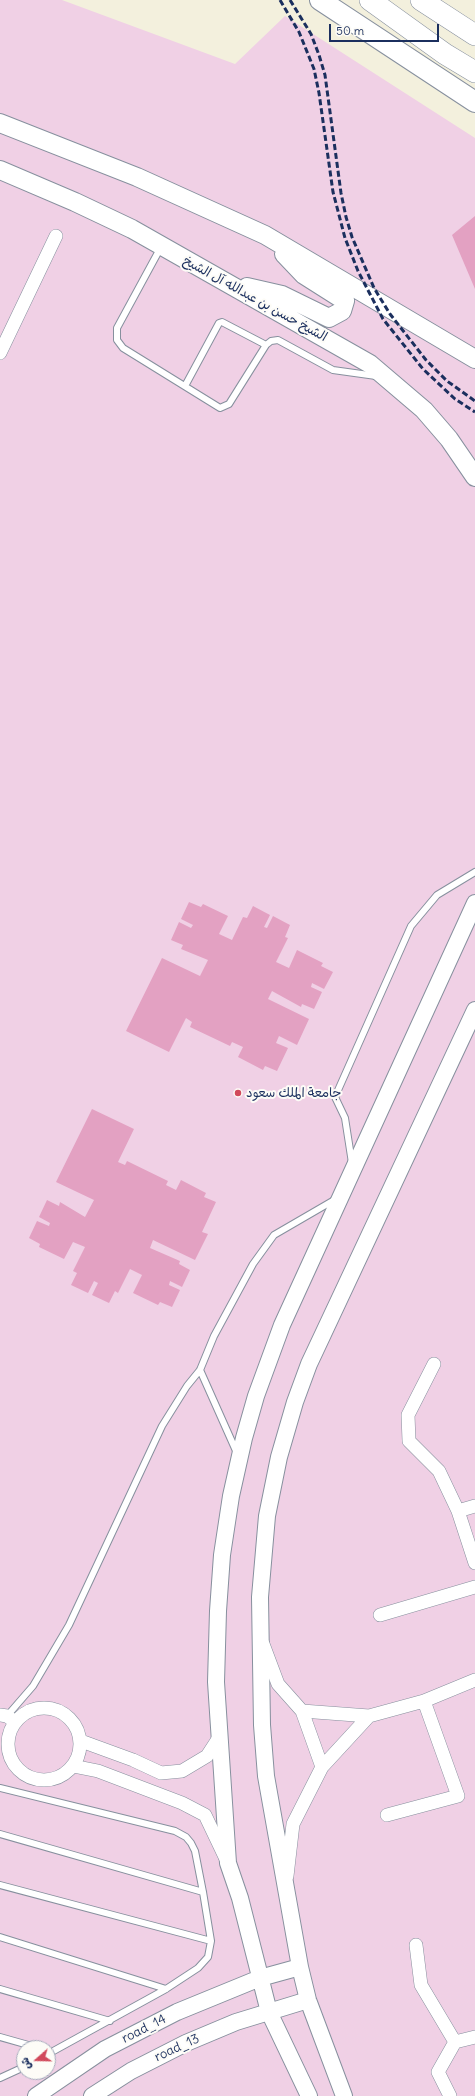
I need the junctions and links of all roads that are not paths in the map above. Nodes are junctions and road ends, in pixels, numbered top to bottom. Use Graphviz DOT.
graph roads {
  1 [pos="320,0"];
  2 [pos="370,0"];
  3 [pos="420,0"];
  4 [pos="475,35"];
  5 [pos="475,72"];
  6 [pos="475,102"];
  7 [pos="0,122"];
  8 [pos="0,170"];
  9 [pos="56,236"];
  10 [pos="265,236"];
  11 [pos="162,246"];
  12 [pos="229,283"];
  13 [pos="266,345"];
  14 [pos="0,353"];
  15 [pos="475,359"];
  16 [pos="386,377"];
  17 [pos="185,386"];
  18 [pos="475,477"];
  19 [pos="475,872"];
  20 [pos="473,909"];
  21 [pos="475,1010"];
  22 [pos="352,1168"];
  23 [pos="339,1197"];
  24 [pos="434,1364"];
  25 [pos="200,1370"];
  26 [pos="239,1459"];
  27 [pos="475,1506"];
  28 [pos="458,1511"];
  29 [pos="475,1563"];
  30 [pos="475,1587"];
  31 [pos="380,1615"];
  32 [pos="260,1636"];
  33 [pos="475,1680"];
  34 [pos="424,1701"];
  35 [pos="302,1711"];
  36 [pos="369,1716"];
  37 [pos="7,1718"];
  38 [pos="220,1736"];
  39 [pos="81,1741"];
  40 [pos="4,1744"];
  41 [pos="73,1766"];
  42 [pos="322,1767"];
  43 [pos="0,1788"];
  44 [pos="387,1815"];
  45 [pos="0,1834"];
  46 [pos="228,1863"];
  47 [pos="0,1885"];
  48 [pos="286,1887"];
  49 [pos="203,1892"];
  50 [pos="0,1937"];
  51 [pos="211,1941"];
  52 [pos="416,1945"];
  53 [pos="300,1967"];
  54 [pos="260,1978"];
  55 [pos="0,1989"];
  56 [pos="166,1989"];
  57 [pos="308,2000"];
  58 [pos="269,2012"];
  59 [pos="110,2021"];
  60 [pos="0,2037"];
  61 [pos="475,2037"];
  62 [pos="16,2042"];
  63 [pos="455,2042"];
  64 [pos="56,2048"];
  65 [pos="16,2071"];
  66 [pos="0,2078"];
  67 [pos="36,2096"];
  68 [pos="92,2096"];
  69 [pos="309,2096"];
  70 [pos="344,2096"];
  71 [pos="450,2096"];
  1 -- 6 [label="main road"];
  2 -- 5 [label="highway"];
  3 -- 4 [label="highway"];
  7 -- 10 [label="main road"];
  8 -- 11 [label="main road, الشيخ حسن بن عبدالله آل الشيخ"];
  9 -- 14 [label="street"];
  10 -- 12 [label="main road"];
  10 -- 15 [label="main road"];
  11 -- 12 [label="main road, الشيخ حسن بن عبدالله آل الشيخ"];
  11 -- 17 [label="lane"];
  12 -- 16 [label="main road, الشيخ حسن بن عبدالله آل الشيخ"];
  13 -- 16 [label="lane"];
  13 -- 17 [label="lane"];
  13 -- 17 [label="lane"];
  16 -- 18 [label="main road, الشيخ حسن بن عبدالله آل الشيخ"];
  19 -- 22 [label="lane"];
  20 -- 22 [label="street"];
  21 -- 32 [label="street"];
  22 -- 23 [label="street"];
  23 -- 25 [label="lane"];
  23 -- 26 [label="street"];
  24 -- 28 [label="street"];
  25 -- 26 [label="lane"];
  25 -- 37 [label="lane"];
  26 -- 38 [label="street"];
  27 -- 28 [label="street"];
  28 -- 29 [label="street"];
  30 -- 31 [label="street"];
  32 -- 35 [label="street"];
  32 -- 48 [label="street"];
  33 -- 34 [label="street"];
  34 -- 36 [label="street"];
  34 -- 44 [label="street"];
  35 -- 36 [label="street"];
  35 -- 42 [label="street"];
  36 -- 42 [label="street"];
  37 -- 39 [label="street"];
  37 -- 40 [label="street"];
  38 -- 39 [label="street"];
  38 -- 46 [label="street"];
  39 -- 41 [label="street"];
  40 -- 41 [label="street"];
  41 -- 46 [label="street"];
  42 -- 48 [label="street"];
  43 -- 49 [label="lane"];
  45 -- 49 [label="lane"];
  46 -- 54 [label="street"];
  47 -- 51 [label="lane"];
  48 -- 53 [label="street"];
  49 -- 51 [label="lane"];
  50 -- 56 [label="lane"];
  51 -- 56 [label="lane"];
  52 -- 63 [label="street"];
  53 -- 54 [label="street, road_14"];
  53 -- 57 [label="street"];
  54 -- 58 [label="street"];
  54 -- 67 [label="street, road_14"];
  55 -- 59 [label="lane"];
  56 -- 59 [label="lane"];
  57 -- 58 [label="street, road_13"];
  57 -- 70 [label="street"];
  58 -- 68 [label="street, road_13"];
  58 -- 69 [label="street"];
  59 -- 64 [label="lane"];
  60 -- 62 [label="lane"];
  61 -- 63 [label="street"];
  63 -- 71 [label="street"];
  65 -- 66 [label="lane"];
}
